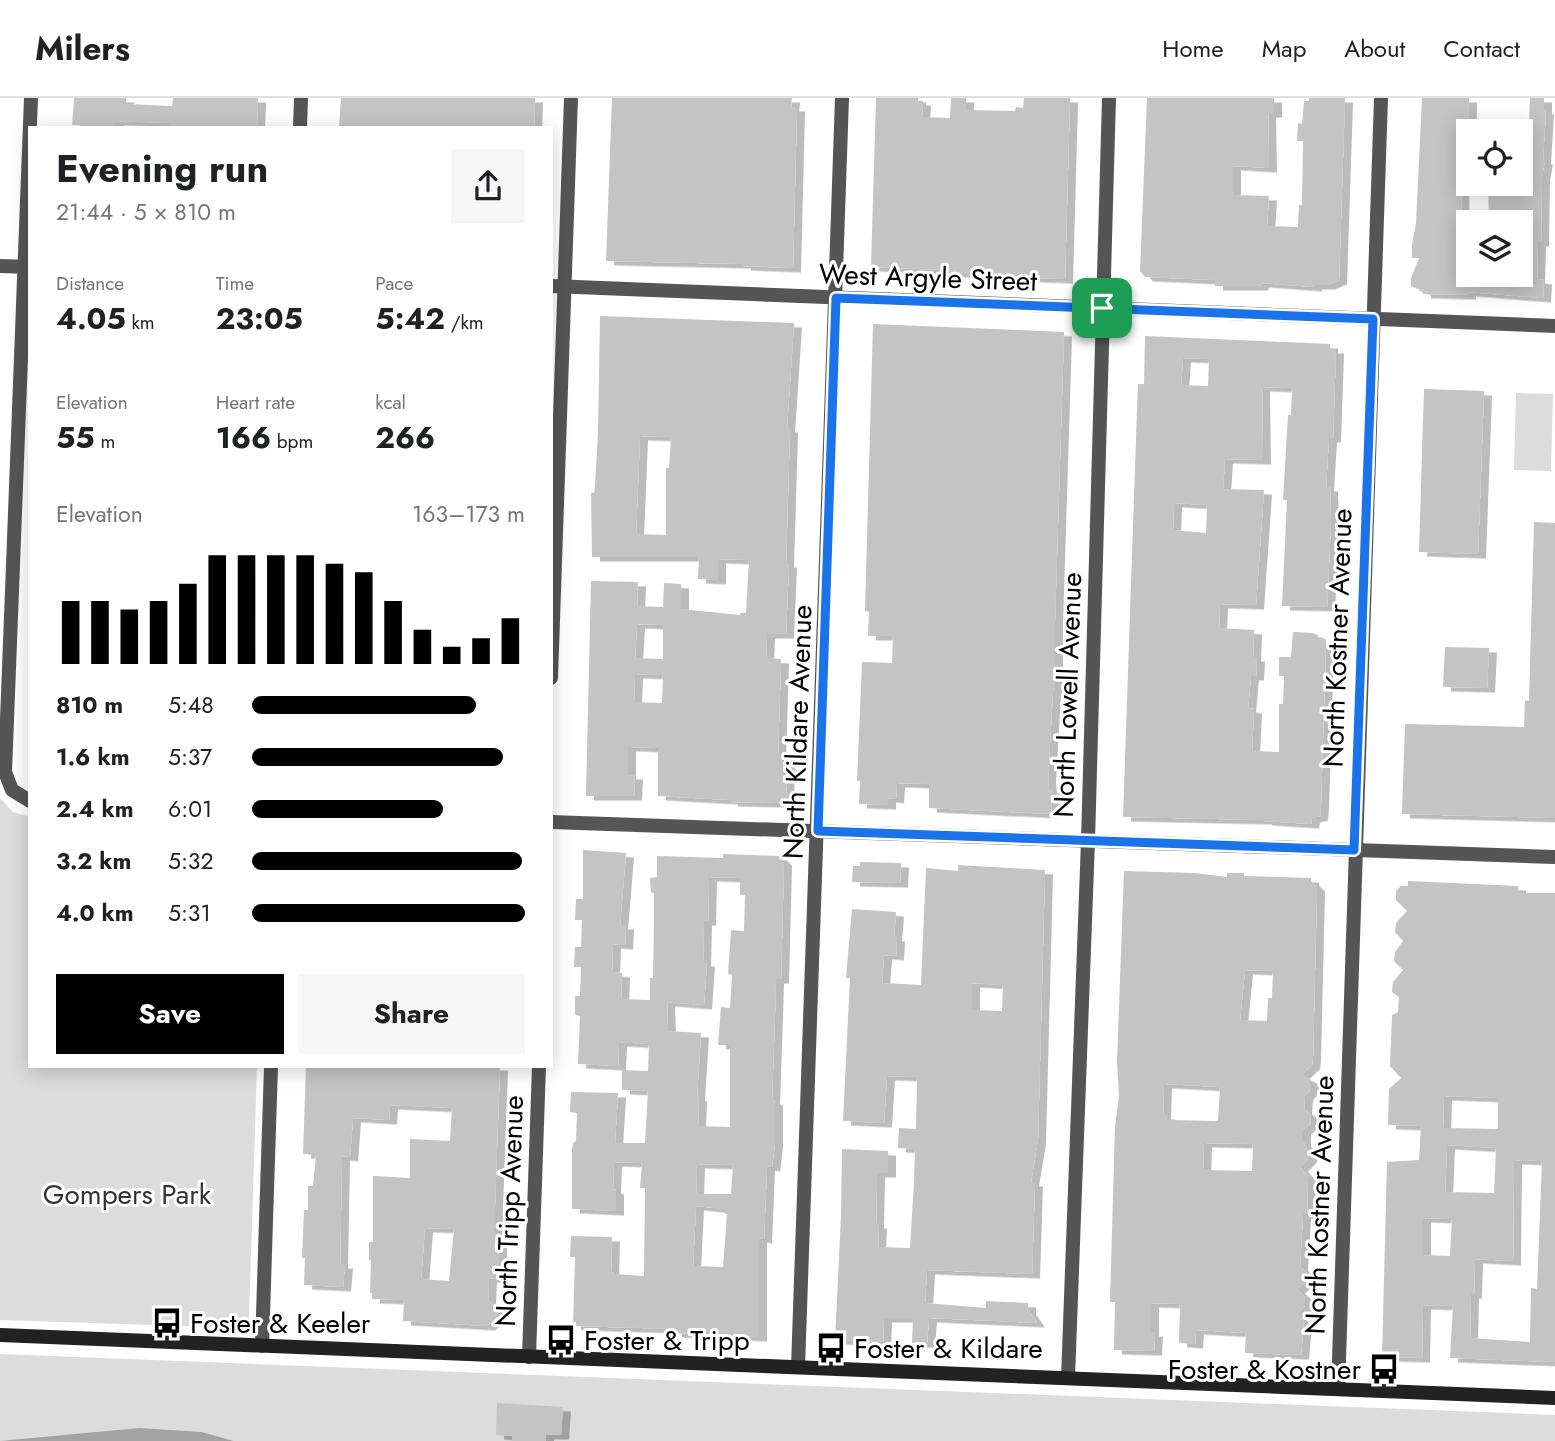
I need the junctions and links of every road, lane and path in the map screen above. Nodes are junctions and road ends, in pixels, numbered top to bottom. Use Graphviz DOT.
graph roads {
  1 [pos="31,98"];
  2 [pos="301,98"];
  3 [pos="571,98"];
  4 [pos="842,98"];
  5 [pos="1109,98"];
  6 [pos="1381,98"];
  7 [pos="30,126"];
  8 [pos="300,126"];
  9 [pos="28,225"];
  10 [pos="0,266"];
  11 [pos="27,267"];
  12 [pos="558,286"];
  13 [pos="836,298"];
  14 [pos="1102,308"];
  15 [pos="1373,319"];
  16 [pos="1555,326"];
  17 [pos="553,566"];
  18 [pos="28,801"];
  19 [pos="553,821"];
  20 [pos="818,831"];
  21 [pos="1088,841"];
  22 [pos="1354,850"];
  23 [pos="1555,857"];
  24 [pos="271,1068"];
  25 [pos="539,1068"];
  26 [pos="0,1335"];
  27 [pos="262,1346"];
  28 [pos="529,1357"];
  29 [pos="798,1367"];
  30 [pos="1068,1378"];
  31 [pos="1338,1389"];
  32 [pos="1555,1398"];
  1 -- 7 [label="street"];
  2 -- 8 [label="street"];
  3 -- 12 [label="street"];
  4 -- 13 [label="street, North Kildare Avenue"];
  5 -- 14 [label="street, North Lowell Avenue"];
  6 -- 15 [label="street, North Kostner Avenue"];
  9 -- 11 [label="street"];
  10 -- 11 [label="street"];
  11 -- 18 [label="street"];
  12 -- 13 [label="street, West Argyle Street"];
  12 -- 17 [label="street"];
  13 -- 14 [label="street, West Argyle Street"];
  13 -- 20 [label="street, North Kildare Avenue"];
  14 -- 15 [label="street, West Argyle Street"];
  14 -- 21 [label="street, North Lowell Avenue"];
  15 -- 16 [label="street, West Argyle Street"];
  15 -- 22 [label="street, North Kostner Avenue"];
  19 -- 20 [label="street"];
  20 -- 21 [label="street"];
  20 -- 29 [label="street, North Kildare Avenue"];
  21 -- 22 [label="street"];
  21 -- 30 [label="street, North Lowell Avenue"];
  22 -- 23 [label="street"];
  22 -- 31 [label="street, North Kostner Avenue"];
  24 -- 27 [label="street"];
  25 -- 28 [label="street, North Tripp Avenue"];
  26 -- 27 [label="main road"];
  27 -- 28 [label="main road"];
  28 -- 29 [label="main road"];
  29 -- 30 [label="main road"];
  30 -- 31 [label="main road"];
  31 -- 32 [label="main road"];
}
